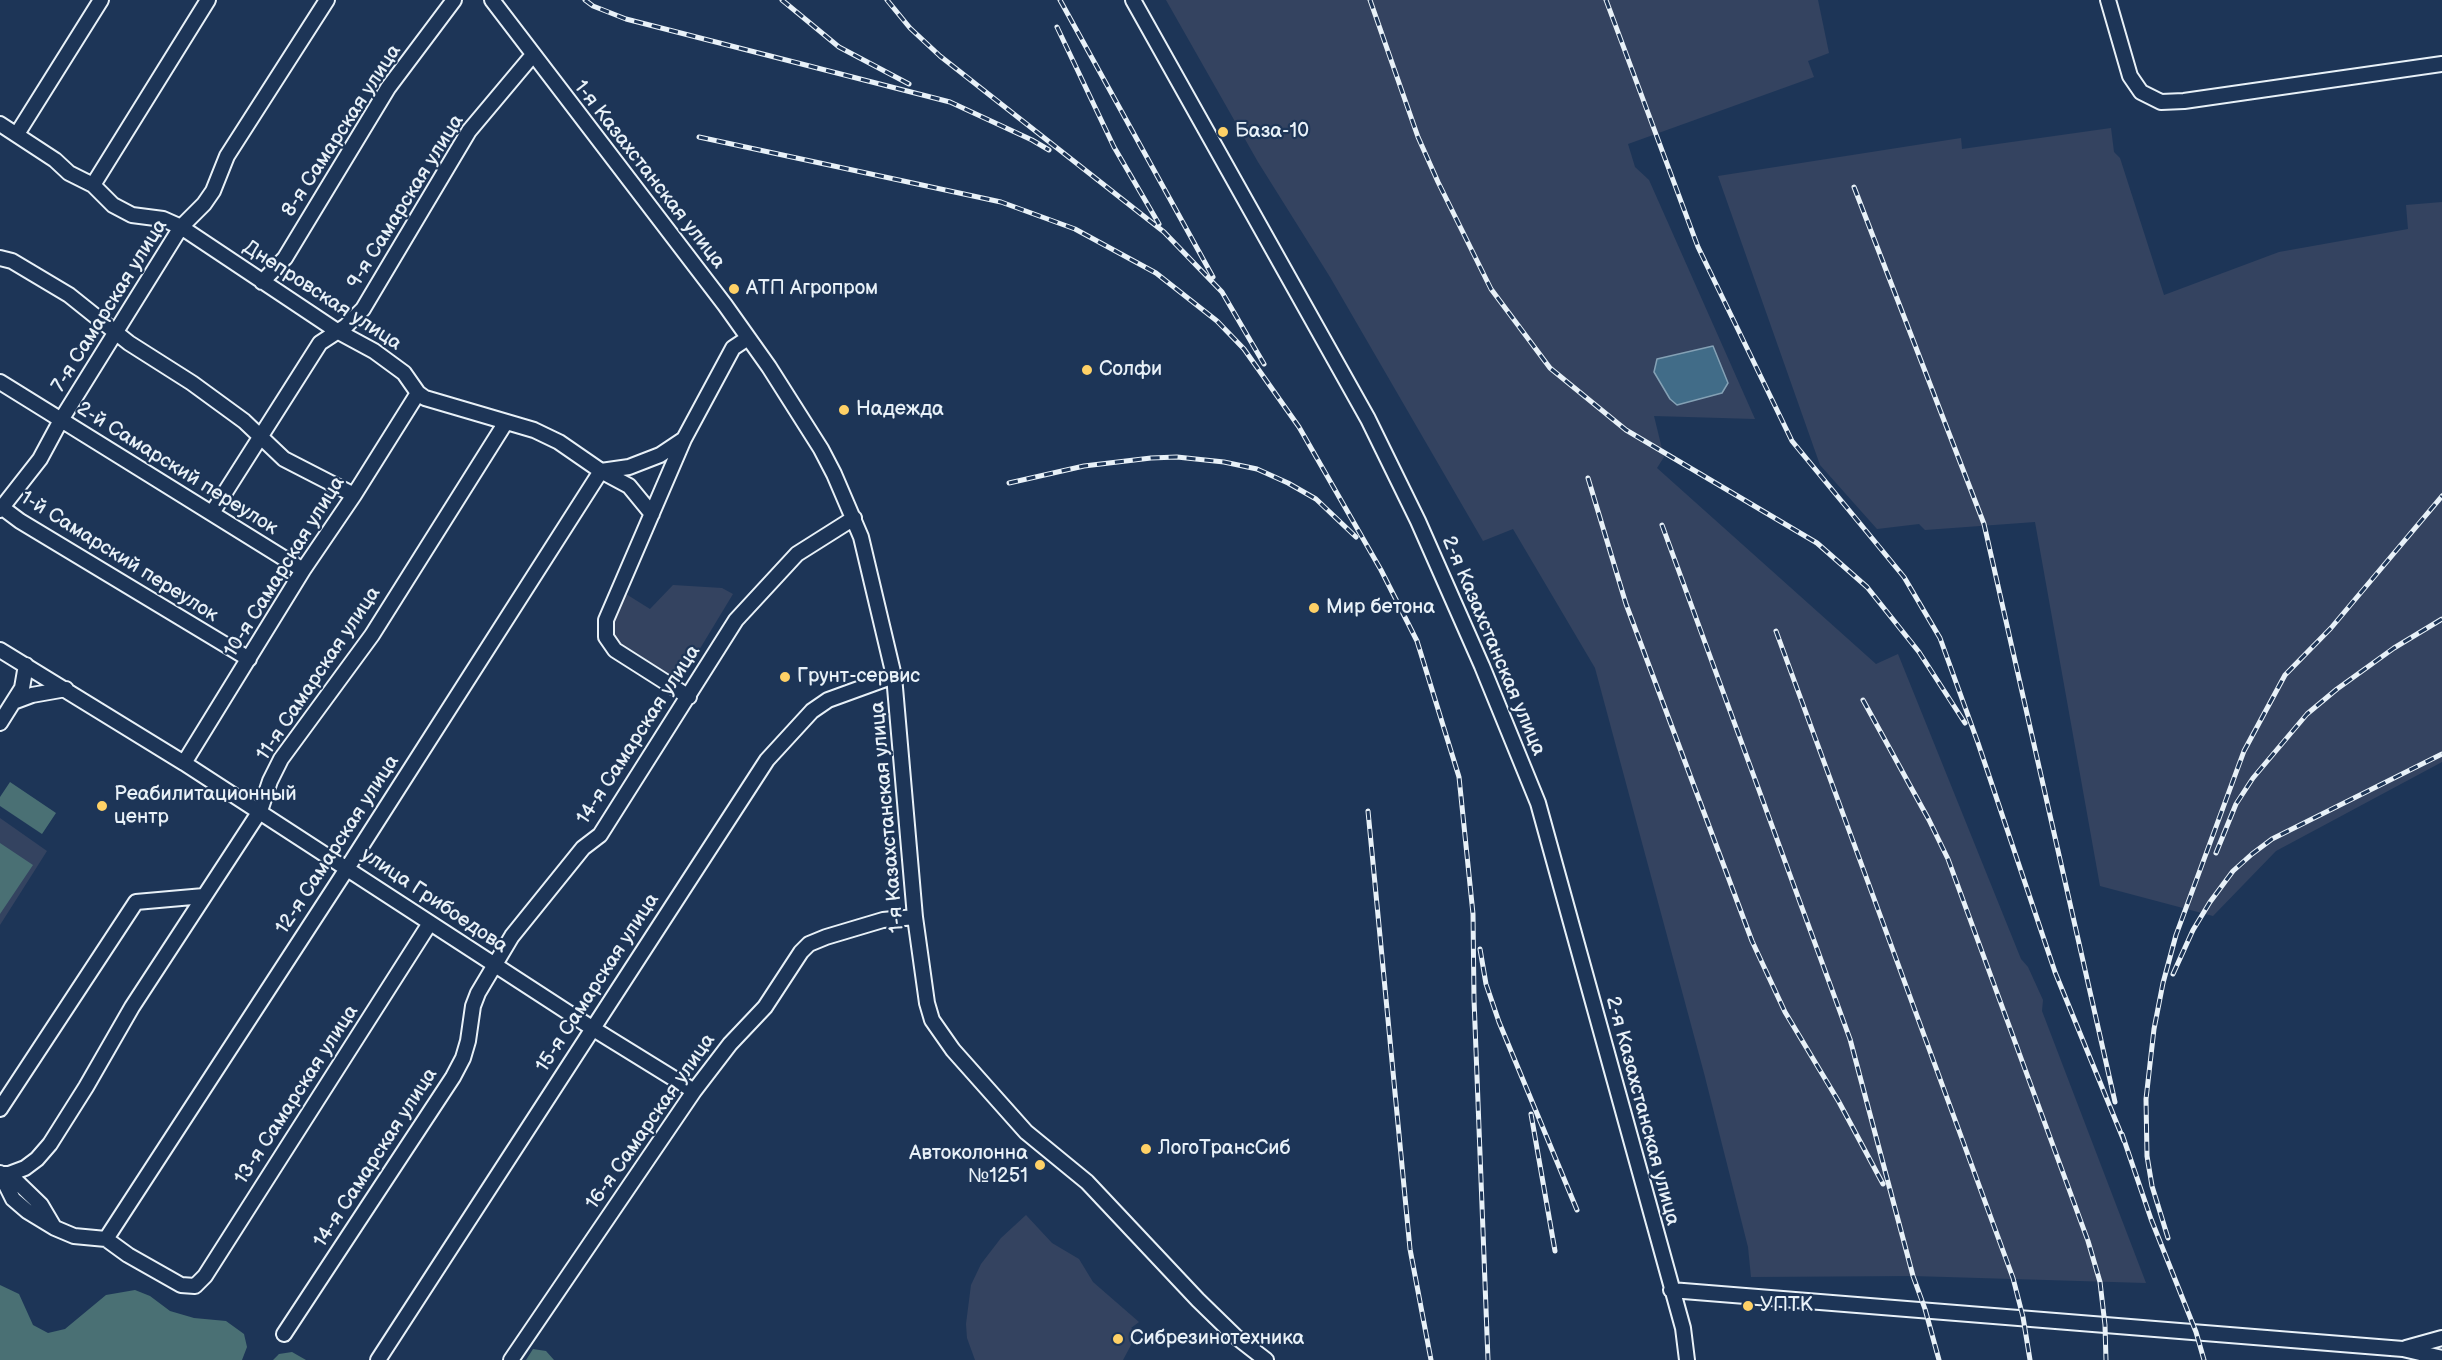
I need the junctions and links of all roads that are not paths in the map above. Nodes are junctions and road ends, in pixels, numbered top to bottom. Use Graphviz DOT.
graph roads {
  1 [pos="101,0"];
  2 [pos="208,0"];
  3 [pos="327,0"];
  4 [pos="454,0"];
  5 [pos="492,0"];
  6 [pos="1133,0"];
  7 [pos="2108,0"];
  8 [pos="532,56"];
  9 [pos="2442,64"];
  10 [pos="0,124"];
  11 [pos="17,134"];
  12 [pos="93,185"];
  13 [pos="181,227"];
  14 [pos="0,258"];
  15 [pos="262,282"];
  16 [pos="337,331"];
  17 [pos="116,332"];
  18 [pos="748,338"];
  19 [pos="0,382"];
  20 [pos="418,393"];
  21 [pos="61,420"];
  22 [pos="507,422"];
  23 [pos="260,437"];
  24 [pos="684,439"];
  25 [pos="601,471"];
  26 [pos="354,495"];
  27 [pos="1,508"];
  28 [pos="212,513"];
  29 [pos="652,514"];
  30 [pos="854,518"];
  31 [pos="303,570"];
  32 [pos="0,650"];
  33 [pos="249,659"];
  34 [pos="26,665"];
  35 [pos="894,676"];
  36 [pos="66,690"];
  37 [pos="689,697"];
  38 [pos="16,701"];
  39 [pos="0,723"];
  40 [pos="184,763"];
  41 [pos="260,810"];
  42 [pos="348,867"];
  43 [pos="204,896"];
  44 [pos="915,917"];
  45 [pos="430,923"];
  46 [pos="494,964"];
  47 [pos="592,1028"];
  48 [pos="694,1091"];
  49 [pos="0,1110"];
  50 [pos="3,1173"];
  51 [pos="106,1239"];
  52 [pos="1671,1290"];
  53 [pos="284,1334"];
  54 [pos="2442,1338"];
  55 [pos="2403,1349"];
  56 [pos="2442,1358"];
  57 [pos="378,1360"];
  58 [pos="511,1360"];
  59 [pos="1266,1360"];
  60 [pos="1687,1360"];
  1 -- 11 [label="street"];
  2 -- 12 [label="street"];
  3 -- 13 [label="street, 7-я Самарская улица"];
  4 -- 15 [label="street, 8-я Самарская улица"];
  5 -- 8 [label="street, 1-я Казахстанская улица"];
  6 -- 52 [label="street, 2-я Казахстанская улица"];
  7 -- 9 [label="street"];
  8 -- 16 [label="street, 9-я Самарская улица"];
  8 -- 18 [label="street, 1-я Казахстанская улица"];
  10 -- 11 [label="street, Днепровская улица"];
  11 -- 12 [label="street, Днепровская улица"];
  12 -- 13 [label="street, Днепровская улица"];
  13 -- 15 [label="street, Днепровская улица"];
  13 -- 17 [label="street, 7-я Самарская улица"];
  14 -- 17 [label="street"];
  15 -- 16 [label="street, Днепровская улица"];
  16 -- 20 [label="street, Днепровская улица"];
  16 -- 23 [label="street, 9-я Самарская улица"];
  17 -- 21 [label="street, 7-я Самарская улица"];
  17 -- 23 [label="street"];
  18 -- 24 [label="street"];
  18 -- 30 [label="street, 1-я Казахстанская улица"];
  19 -- 21 [label="street, 2-й Самарский переулок"];
  20 -- 22 [label="street, Днепровская улица"];
  20 -- 26 [label="street, 10-я Самарская улица"];
  21 -- 27 [label="street, 7-я Самарская улица"];
  21 -- 28 [label="street, 2-й Самарский переулок"];
  22 -- 25 [label="street, Днепровская улица"];
  22 -- 41 [label="street, 11-я Самарская улица"];
  23 -- 26 [label="street"];
  23 -- 28 [label="street, 9-я Самарская улица"];
  24 -- 25 [label="street"];
  24 -- 29 [label="street"];
  25 -- 29 [label="street, Днепровская улица"];
  25 -- 42 [label="street, 12-я Самарская улица"];
  26 -- 31 [label="street, 10-я Самарская улица"];
  27 -- 33 [label="street, 1-й Самарский переулок"];
  28 -- 31 [label="street, 2-й Самарский переулок"];
  29 -- 37 [label="street"];
  30 -- 35 [label="street, 1-я Казахстанская улица"];
  30 -- 37 [label="street, 14-я Самарская улица"];
  31 -- 33 [label="street, 10-я Самарская улица"];
  32 -- 34 [label="street, улица Грибоедова"];
  33 -- 40 [label="street, 10-я Самарская улица"];
  34 -- 36 [label="street, улица Грибоедова"];
  34 -- 38 [label="street"];
  35 -- 44 [label="street, 1-я Казахстанская улица"];
  35 -- 47 [label="street, 15-я Самарская улица"];
  36 -- 38 [label="street"];
  36 -- 40 [label="street, улица Грибоедова"];
  37 -- 46 [label="street, 14-я Самарская улица"];
  38 -- 39 [label="street"];
  40 -- 41 [label="street, улица Грибоедова"];
  41 -- 42 [label="street, улица Грибоедова"];
  41 -- 43 [label="street, 11-я Самарская улица"];
  42 -- 45 [label="street, улица Грибоедова"];
  42 -- 51 [label="street, 12-я Самарская улица"];
  43 -- 49 [label="street"];
  43 -- 50 [label="street, 11-я Самарская улица"];
  44 -- 48 [label="street, 16-я Самарская улица"];
  44 -- 59 [label="street, 1-я Казахстанская улица"];
  45 -- 46 [label="street, улица Грибоедова"];
  45 -- 51 [label="street, 13-я Самарская улица"];
  46 -- 47 [label="street, улица Грибоедова"];
  46 -- 53 [label="street, 14-я Самарская улица"];
  47 -- 48 [label="street, улица Грибоедова"];
  47 -- 57 [label="street, 15-я Самарская улица"];
  48 -- 58 [label="street, 16-я Самарская улица"];
  50 -- 51 [label="street"];
  52 -- 55 [label="street"];
  52 -- 60 [label="street, 2-я Казахстанская улица"];
  54 -- 55 [label="street"];
  55 -- 56 [label="street"];
}
